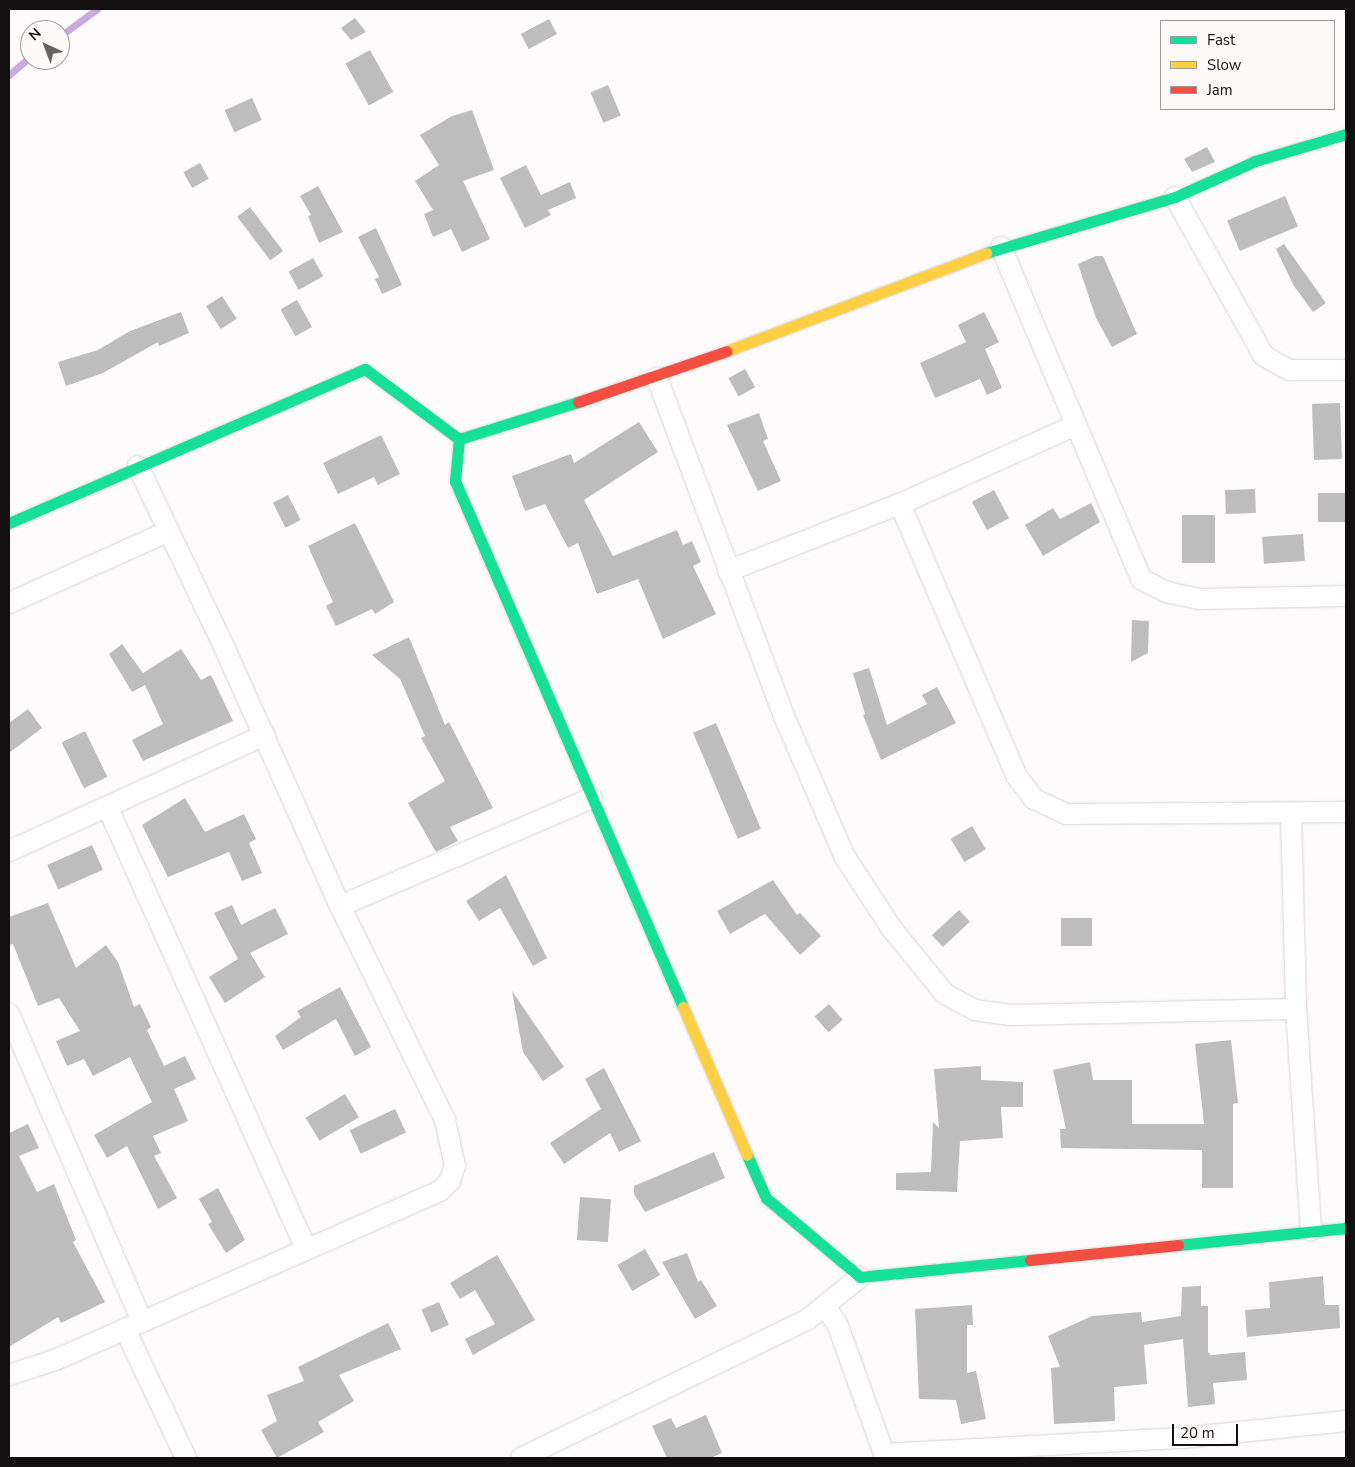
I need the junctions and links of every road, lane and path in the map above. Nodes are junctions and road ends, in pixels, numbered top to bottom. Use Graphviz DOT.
graph roads {
  1 [pos="1346,134"];
  2 [pos="1175,197"];
  3 [pos="1001,246"];
  4 [pos="1346,370"];
  5 [pos="657,378"];
  6 [pos="1076,425"];
  7 [pos="459,439"];
  8 [pos="138,466"];
  9 [pos="900,504"];
  10 [pos="9,522"];
  11 [pos="167,532"];
  12 [pos="728,570"];
  13 [pos="1346,596"];
  14 [pos="9,603"];
  15 [pos="264,735"];
  16 [pos="592,798"];
  17 [pos="108,808"];
  18 [pos="1346,812"];
  19 [pos="1290,813"];
  20 [pos="9,850"];
  21 [pos="340,906"];
  22 [pos="1296,1009"];
  23 [pos="9,1014"];
  24 [pos="1346,1228"];
  25 [pos="1310,1230"];
  26 [pos="306,1249"];
  27 [pos="860,1277"];
  28 [pos="826,1307"];
  29 [pos="134,1325"];
  30 [pos="9,1375"];
  31 [pos="1346,1421"];
  32 [pos="558,1451"];
  33 [pos="186,1458"];
  34 [pos="521,1458"];
  1 -- 2 [label="street"];
  2 -- 3 [label="street"];
  2 -- 4 [label="street"];
  3 -- 5 [label="street"];
  3 -- 6 [label="street"];
  5 -- 7 [label="street"];
  5 -- 12 [label="street"];
  6 -- 9 [label="street"];
  6 -- 13 [label="street"];
  7 -- 8 [label="street"];
  7 -- 16 [label="street"];
  8 -- 10 [label="street"];
  8 -- 11 [label="street"];
  9 -- 12 [label="street"];
  9 -- 19 [label="street"];
  11 -- 14 [label="street"];
  11 -- 15 [label="street"];
  12 -- 22 [label="street"];
  15 -- 17 [label="street"];
  15 -- 21 [label="street"];
  16 -- 21 [label="street"];
  16 -- 27 [label="street"];
  17 -- 20 [label="street"];
  17 -- 26 [label="street"];
  18 -- 19 [label="street"];
  19 -- 22 [label="street"];
  21 -- 26 [label="street"];
  22 -- 25 [label="street"];
  23 -- 29 [label="street"];
  24 -- 25 [label="street"];
  25 -- 27 [label="street"];
  26 -- 29 [label="street"];
  27 -- 28 [label="street"];
  28 -- 31 [label="street"];
  28 -- 32 [label="street"];
  29 -- 30 [label="street"];
  29 -- 33 [label="street"];
  32 -- 34 [label="street"];
}
